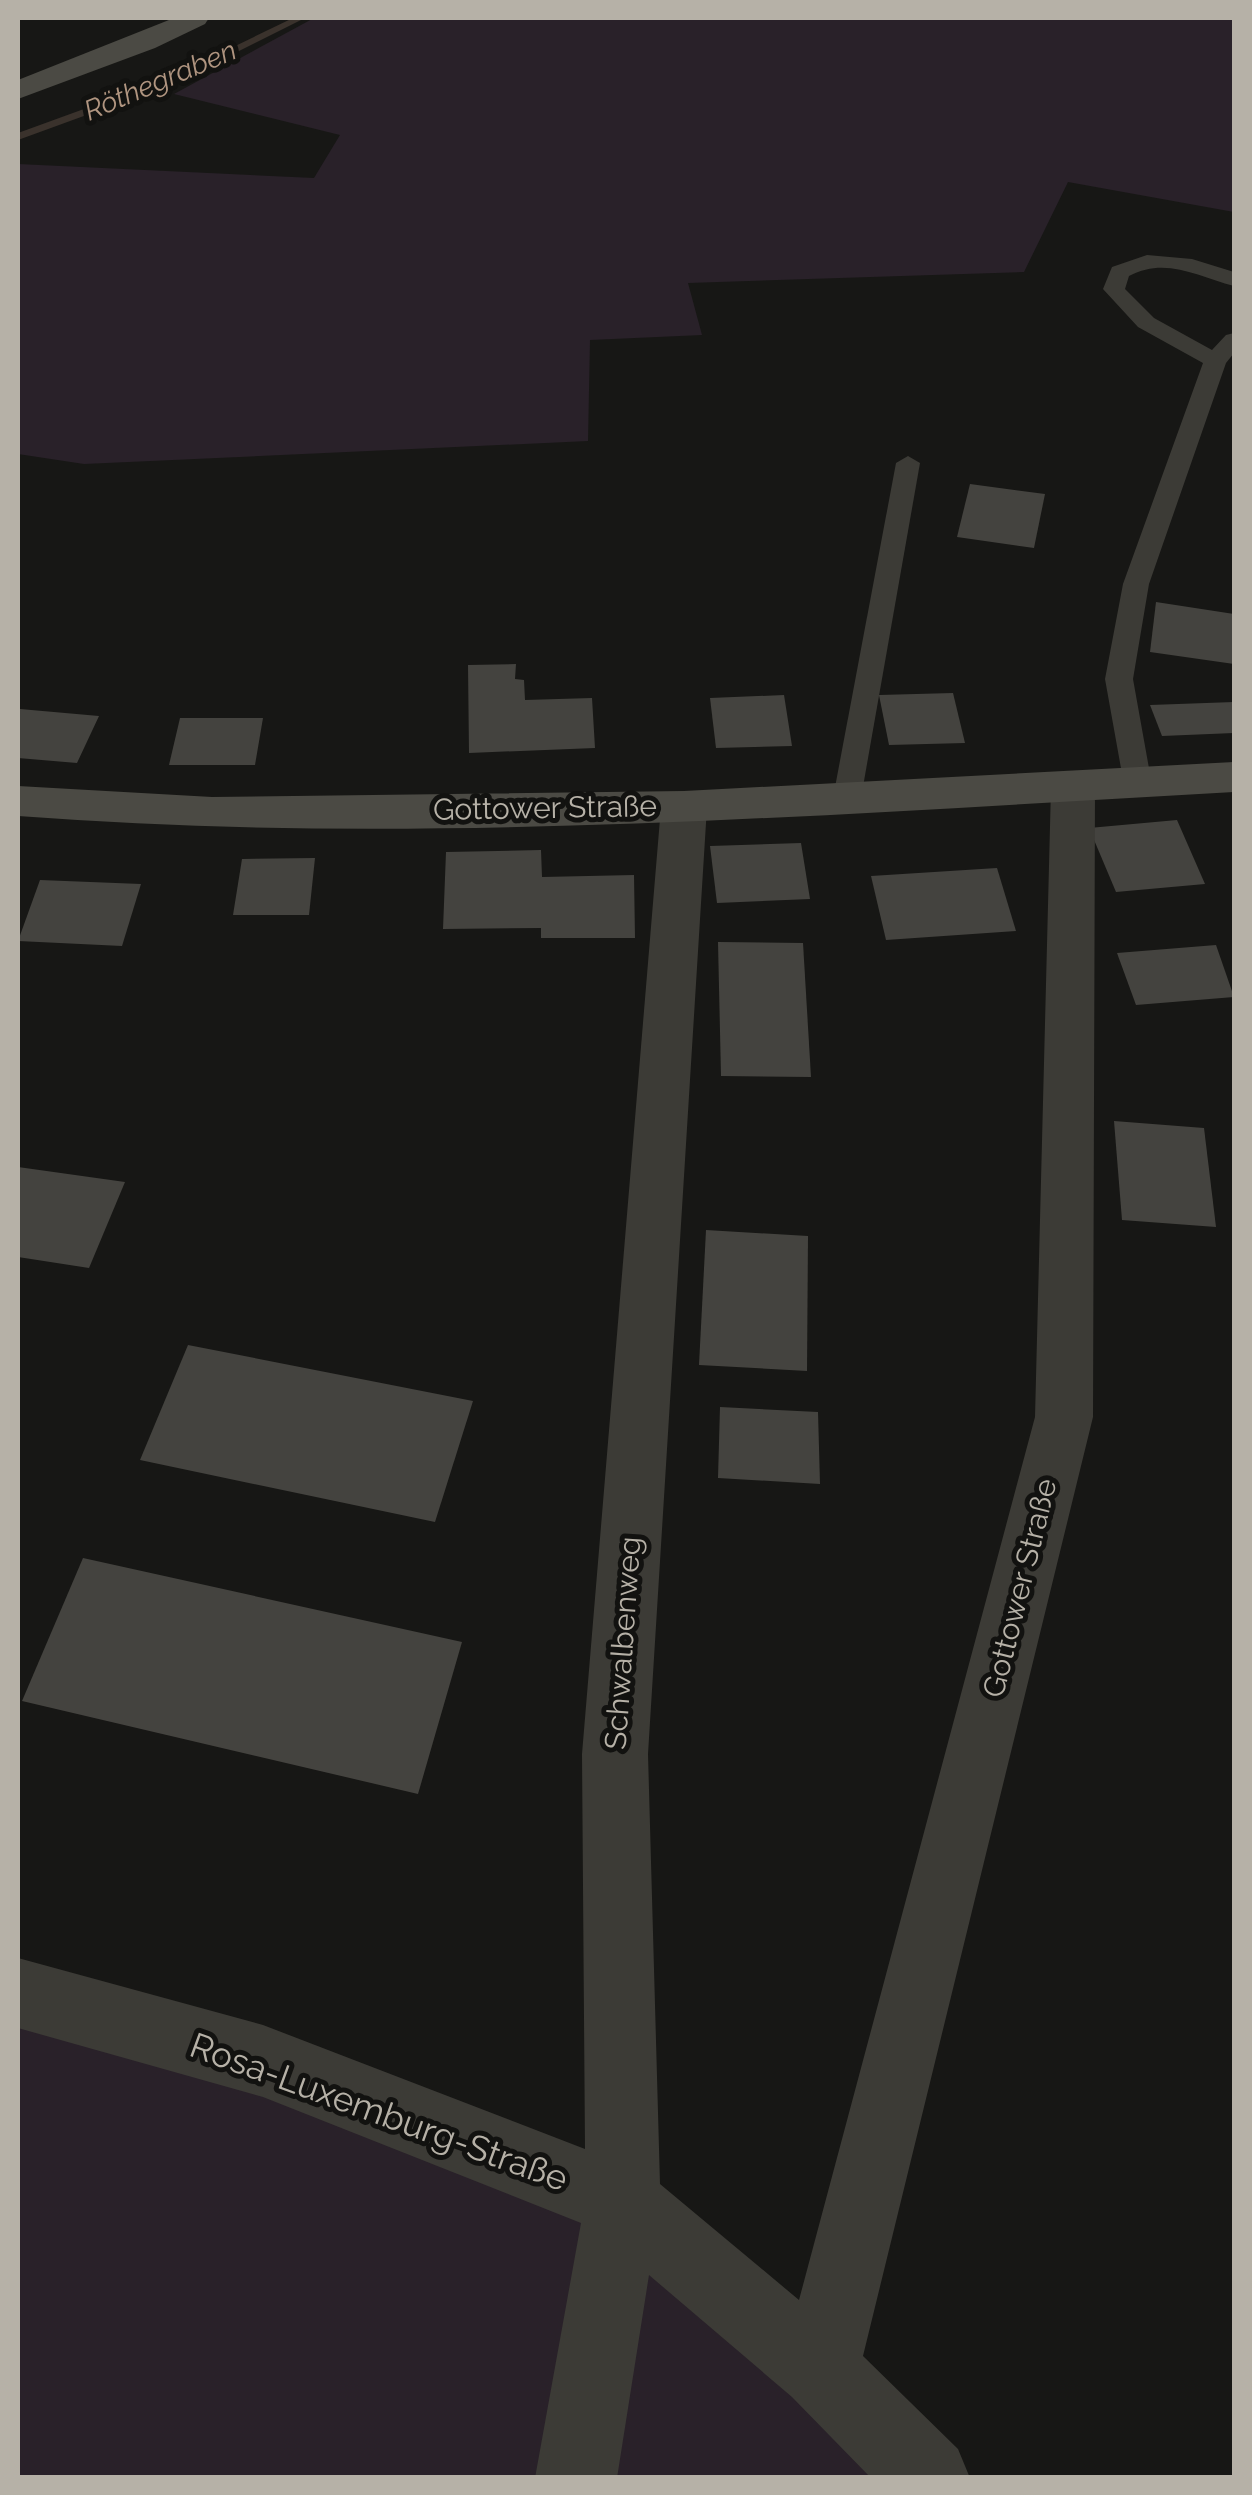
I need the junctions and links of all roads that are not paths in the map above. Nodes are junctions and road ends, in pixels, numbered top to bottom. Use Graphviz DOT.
graph roads {
  1 [pos="195,18"];
  2 [pos="18,90"];
  3 [pos="1234,280"];
  4 [pos="1234,340"];
  5 [pos="1214,360"];
  6 [pos="908,464"];
  7 [pos="1234,777"];
  8 [pos="1138,784"];
  9 [pos="1073,787"];
  10 [pos="847,798"];
  11 [pos="18,801"];
  12 [pos="684,806"];
  13 [pos="18,1993"];
  14 [pos="623,2202"];
  15 [pos="820,2369"];
  16 [pos="576,2478"];
  17 [pos="929,2478"];
  1 -- 2 [label="street"];
  3 -- 5 [label="lane"];
  4 -- 5 [label="lane"];
  5 -- 8 [label="lane"];
  6 -- 10 [label="lane"];
  7 -- 8 [label="street, Gottower Straße"];
  8 -- 9 [label="street, Gottower Straße"];
  9 -- 10 [label="street, Gottower Straße"];
  9 -- 15 [label="street, Gottower Straße"];
  10 -- 12 [label="street, Gottower Straße"];
  11 -- 12 [label="street, Gottower Straße"];
  12 -- 14 [label="street, Schwalbenweg"];
  13 -- 14 [label="street, Rosa-Luxemburg-Straße"];
  14 -- 15 [label="street"];
  14 -- 16 [label="street, Schwalbenweg"];
  15 -- 17 [label="street"];
}
